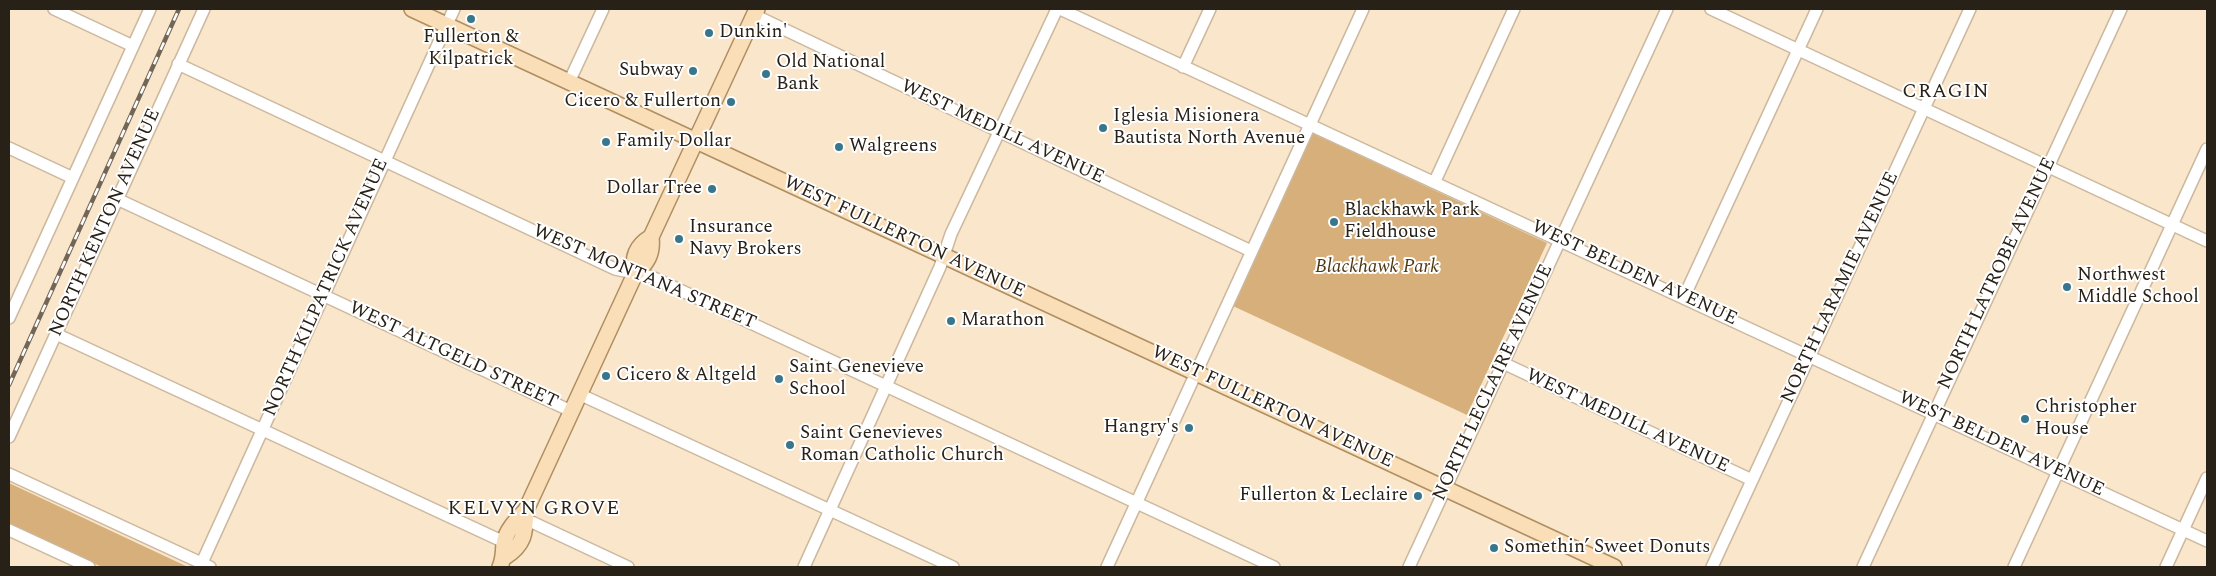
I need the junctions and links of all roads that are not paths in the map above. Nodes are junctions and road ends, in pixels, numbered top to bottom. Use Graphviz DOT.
graph roads {
  1 [pos="54,9"];
  2 [pos="150,9"];
  3 [pos="204,9"];
  4 [pos="412,9"];
  5 [pos="454,9"];
  6 [pos="603,9"];
  7 [pos="1059,9"];
  8 [pos="1210,9"];
  9 [pos="1363,9"];
  10 [pos="1514,9"];
  11 [pos="1667,9"];
  12 [pos="1711,9"];
  13 [pos="1817,9"];
  14 [pos="1970,9"];
  15 [pos="2121,9"];
  16 [pos="755,12"];
  17 [pos="446,24"];
  18 [pos="133,46"];
  19 [pos="1798,49"];
  20 [pos="178,64"];
  21 [pos="1183,67"];
  22 [pos="569,82"];
  23 [pos="1924,108"];
  24 [pos="1310,124"];
  25 [pos="999,131"];
  26 [pos="696,141"];
  27 [pos="9,148"];
  28 [pos="2207,149"];
  29 [pos="384,161"];
  30 [pos="2048,166"];
  31 [pos="72,178"];
  32 [pos="1435,181"];
  33 [pos="117,199"];
  34 [pos="2172,224"];
  35 [pos="1560,240"];
  36 [pos="2207,241"];
  37 [pos="1251,251"];
  38 [pos="944,256"];
  39 [pos="635,274"];
  40 [pos="323,296"];
  41 [pos="1684,297"];
  42 [pos="10,314"];
  43 [pos="56,334"];
  44 [pos="1810,356"];
  45 [pos="1503,363"];
  46 [pos="1195,373"];
  47 [pos="886,386"];
  48 [pos="579,394"];
  49 [pos="572,411"];
  50 [pos="1934,413"];
  51 [pos="263,430"];
  52 [pos="9,438"];
  53 [pos="2058,472"];
  54 [pos="9,474"];
  55 [pos="2207,478"];
  56 [pos="1752,480"];
  57 [pos="1445,489"];
  58 [pos="1136,503"];
  59 [pos="830,510"];
  60 [pos="524,515"];
  61 [pos="9,530"];
  62 [pos="2183,530"];
  63 [pos="2207,541"];
  64 [pos="503,555"];
  65 [pos="204,566"];
  66 [pos="89,567"];
  67 [pos="628,567"];
  68 [pos="804,567"];
  69 [pos="953,567"];
  70 [pos="1107,567"];
  71 [pos="1274,567"];
  72 [pos="1409,567"];
  73 [pos="1614,567"];
  74 [pos="1712,567"];
  75 [pos="1862,567"];
  76 [pos="2014,567"];
  77 [pos="2166,567"];
  1 -- 18 [label="street"];
  2 -- 18 [label="street"];
  3 -- 20 [label="street, NORTH KENTON AVENUE"];
  4 -- 17 [label="main road, WEST FULLERTON AVENUE"];
  5 -- 17 [label="street, NORTH KILPATRICK AVENUE"];
  6 -- 22 [label="street"];
  7 -- 21 [label="street, WEST BELDEN AVENUE"];
  7 -- 25 [label="street"];
  8 -- 21 [label="street"];
  9 -- 24 [label="street"];
  10 -- 32 [label="street"];
  11 -- 35 [label="street, NORTH LECLAIRE AVENUE"];
  12 -- 19 [label="street"];
  13 -- 19 [label="street"];
  14 -- 23 [label="street, NORTH LARAMIE AVENUE"];
  15 -- 30 [label="street, NORTH LATROBE AVENUE"];
  16 -- 25 [label="street, WEST MEDILL AVENUE"];
  16 -- 26 [label="main road"];
  17 -- 22 [label="main road, WEST FULLERTON AVENUE"];
  17 -- 29 [label="street, NORTH KILPATRICK AVENUE"];
  18 -- 31 [label="street"];
  19 -- 23 [label="street"];
  19 -- 41 [label="street"];
  20 -- 29 [label="street, WEST MONTANA STREET"];
  20 -- 33 [label="street, NORTH KENTON AVENUE"];
  21 -- 24 [label="street, WEST BELDEN AVENUE"];
  22 -- 26 [label="main road, WEST FULLERTON AVENUE"];
  23 -- 30 [label="street"];
  23 -- 44 [label="street, NORTH LARAMIE AVENUE"];
  24 -- 32 [label="street, WEST BELDEN AVENUE"];
  24 -- 37 [label="street"];
  25 -- 37 [label="street, WEST MEDILL AVENUE"];
  25 -- 38 [label="street"];
  26 -- 38 [label="main road, WEST FULLERTON AVENUE"];
  26 -- 39 [label="main road"];
  27 -- 31 [label="street"];
  28 -- 34 [label="street"];
  29 -- 39 [label="street, WEST MONTANA STREET"];
  29 -- 40 [label="street, NORTH KILPATRICK AVENUE"];
  30 -- 34 [label="street"];
  30 -- 50 [label="street, NORTH LATROBE AVENUE"];
  31 -- 42 [label="street"];
  32 -- 35 [label="street, WEST BELDEN AVENUE"];
  33 -- 40 [label="street, WEST ALTGELD STREET"];
  33 -- 43 [label="street, NORTH KENTON AVENUE"];
  34 -- 36 [label="street"];
  34 -- 53 [label="street"];
  35 -- 41 [label="street, WEST BELDEN AVENUE"];
  35 -- 45 [label="street, NORTH LECLAIRE AVENUE"];
  37 -- 46 [label="street"];
  38 -- 46 [label="main road, WEST FULLERTON AVENUE"];
  38 -- 47 [label="street"];
  39 -- 47 [label="street, WEST MONTANA STREET"];
  39 -- 48 [label="main road"];
  40 -- 49 [label="street, WEST ALTGELD STREET"];
  40 -- 51 [label="street, NORTH KILPATRICK AVENUE"];
  41 -- 44 [label="street, WEST BELDEN AVENUE"];
  43 -- 51 [label="street"];
  43 -- 52 [label="street, NORTH KENTON AVENUE"];
  44 -- 50 [label="street, WEST BELDEN AVENUE"];
  44 -- 56 [label="street, NORTH LARAMIE AVENUE"];
  45 -- 56 [label="street, WEST MEDILL AVENUE"];
  45 -- 57 [label="street, NORTH LECLAIRE AVENUE"];
  46 -- 57 [label="main road, WEST FULLERTON AVENUE"];
  46 -- 58 [label="street"];
  47 -- 58 [label="street, WEST MONTANA STREET"];
  47 -- 59 [label="street"];
  48 -- 49 [label="main road"];
  48 -- 59 [label="street, WEST ALTGELD STREET"];
  49 -- 60 [label="main road"];
  50 -- 53 [label="street, WEST BELDEN AVENUE"];
  50 -- 75 [label="street, NORTH LATROBE AVENUE"];
  51 -- 64 [label="street"];
  51 -- 65 [label="street, NORTH KILPATRICK AVENUE"];
  53 -- 62 [label="street, WEST BELDEN AVENUE"];
  53 -- 76 [label="street"];
  54 -- 65 [label="street"];
  55 -- 62 [label="street"];
  56 -- 74 [label="street, NORTH LARAMIE AVENUE"];
  57 -- 72 [label="street, NORTH LECLAIRE AVENUE"];
  57 -- 73 [label="main road, WEST FULLERTON AVENUE"];
  58 -- 70 [label="street"];
  58 -- 71 [label="street, WEST MONTANA STREET"];
  59 -- 68 [label="street"];
  59 -- 69 [label="street, WEST ALTGELD STREET"];
  60 -- 64 [label="main road"];
  60 -- 67 [label="street"];
  61 -- 66 [label="street"];
  62 -- 63 [label="street, WEST BELDEN AVENUE"];
  62 -- 77 [label="street"];
}
